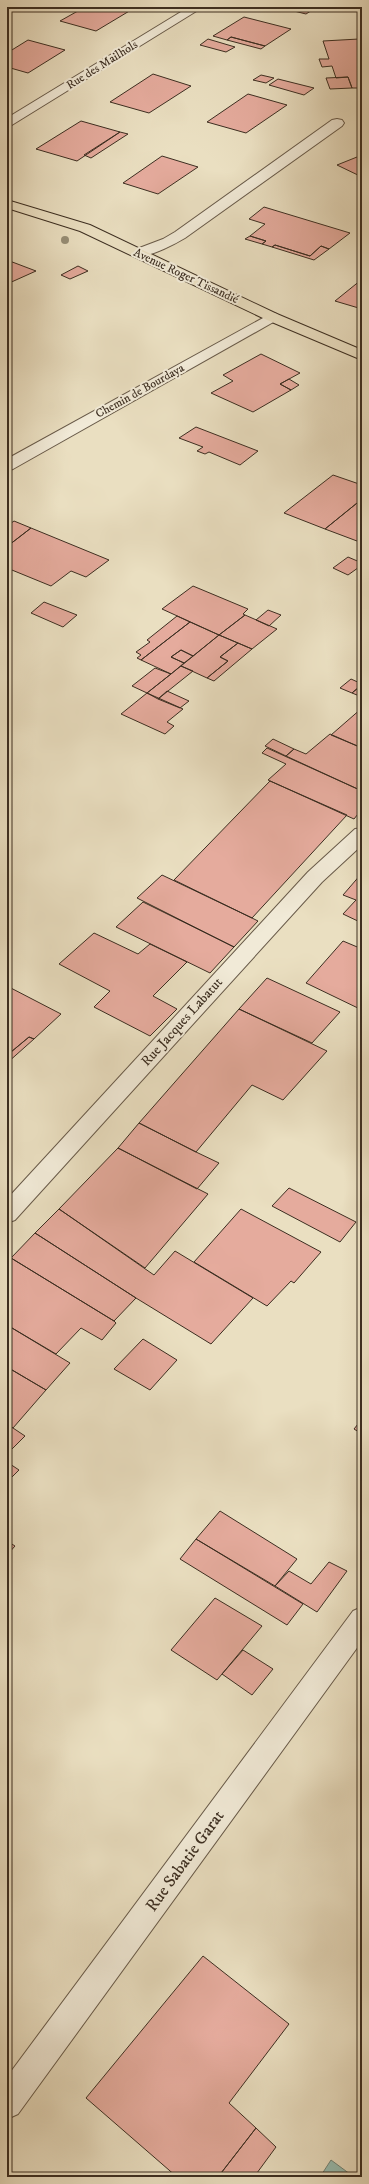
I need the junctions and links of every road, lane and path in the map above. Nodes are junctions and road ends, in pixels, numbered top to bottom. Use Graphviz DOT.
graph roads {
  1 [pos="197,7"];
  2 [pos="337,123"];
  3 [pos="7,124"];
  4 [pos="7,204"];
  5 [pos="139,253"];
  6 [pos="272,317"];
  7 [pos="362,355"];
  8 [pos="7,466"];
  9 [pos="362,834"];
  10 [pos="7,1214"];
  11 [pos="362,1619"];
  12 [pos="7,2103"];
  1 -- 3 [label="street, Rue des Mailhols"];
  2 -- 5 [label="street"];
  4 -- 5 [label="main road, Avenue Roger Tissandié"];
  5 -- 6 [label="main road, Avenue Roger Tissandié"];
  6 -- 7 [label="main road, Avenue Roger Tissandié"];
  6 -- 8 [label="street, Chemin de Bourdaya"];
  9 -- 10 [label="street, Rue Jacques Labatut"];
  11 -- 12 [label="street, Rue Sabatie Garat"];
}
